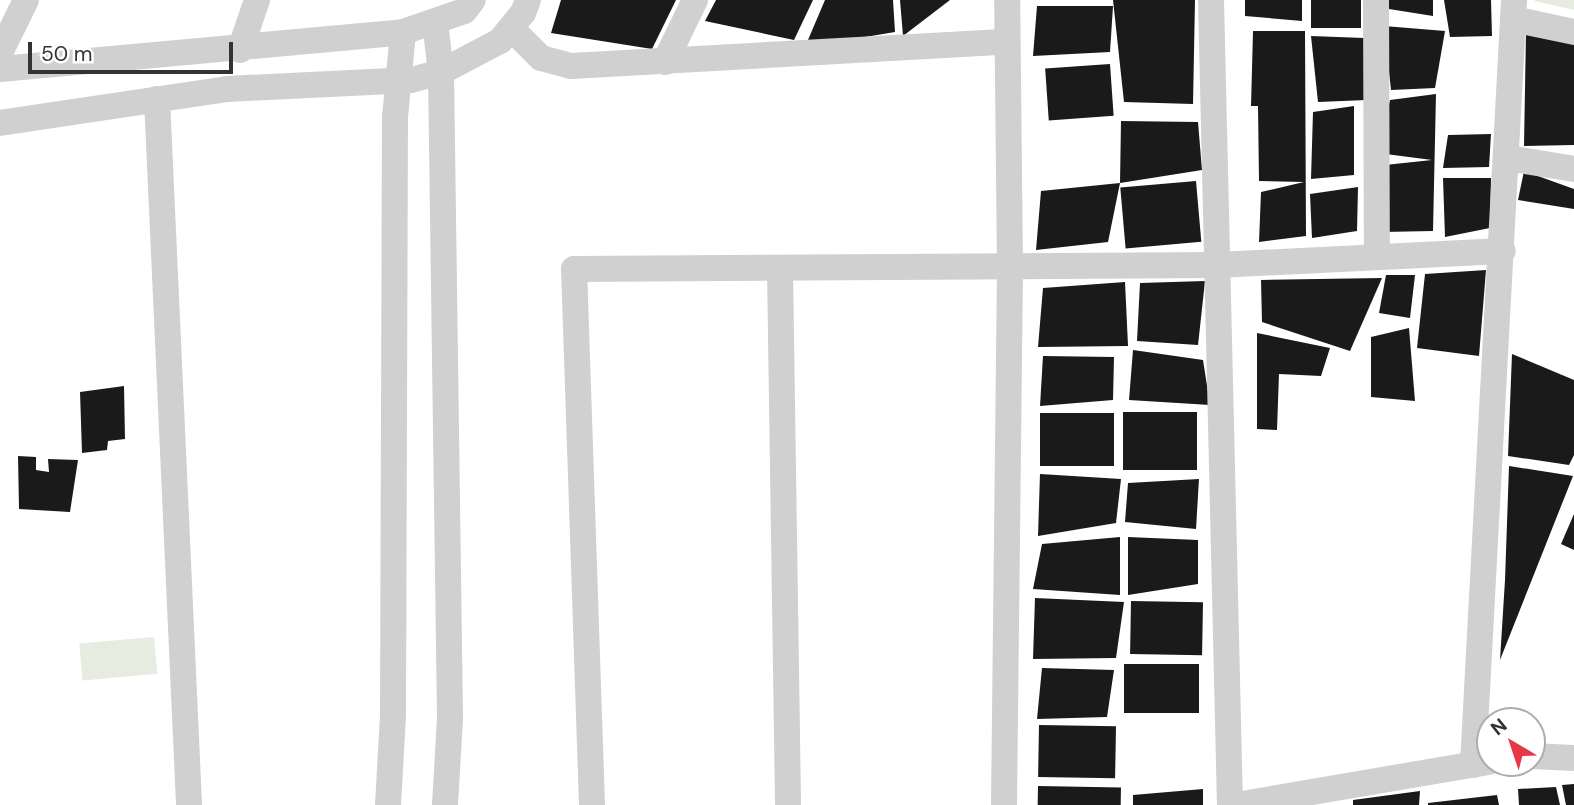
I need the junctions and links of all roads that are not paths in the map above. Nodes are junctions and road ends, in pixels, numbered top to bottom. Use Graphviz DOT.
graph roads {
  1 [pos="26,0"];
  2 [pos="257,0"];
  3 [pos="473,0"];
  4 [pos="527,0"];
  5 [pos="695,0"];
  6 [pos="1007,0"];
  7 [pos="1211,0"];
  8 [pos="1376,0"];
  9 [pos="1514,9"];
  10 [pos="435,22"];
  11 [pos="511,28"];
  12 [pos="403,32"];
  13 [pos="1574,32"];
  14 [pos="1007,43"];
  15 [pos="240,50"];
  16 [pos="0,53"];
  17 [pos="665,62"];
  18 [pos="0,69"];
  19 [pos="441,72"];
  20 [pos="398,80"];
  21 [pos="157,99"];
  22 [pos="0,123"];
  23 [pos="1507,158"];
  24 [pos="1574,169"];
  25 [pos="1503,251"];
  26 [pos="1377,257"];
  27 [pos="1217,265"];
  28 [pos="780,269"];
  29 [pos="1010,269"];
  30 [pos="1484,707"];
  31 [pos="1546,757"];
  32 [pos="1574,758"];
  33 [pos="1476,765"];
  34 [pos="189,805"];
  35 [pos="388,805"];
  36 [pos="445,805"];
  37 [pos="592,805"];
  38 [pos="788,805"];
  39 [pos="1004,805"];
  40 [pos="1230,805"];
  41 [pos="1236,805"];
  1 -- 16 [label="street"];
  2 -- 15 [label="street"];
  3 -- 10 [label="street"];
  4 -- 11 [label="street"];
  5 -- 17 [label="street"];
  6 -- 14 [label="street"];
  7 -- 27 [label="street"];
  8 -- 26 [label="street"];
  9 -- 13 [label="street"];
  9 -- 23 [label="street"];
  10 -- 12 [label="street"];
  10 -- 19 [label="street"];
  11 -- 17 [label="street"];
  11 -- 19 [label="street"];
  12 -- 15 [label="street"];
  12 -- 20 [label="street"];
  14 -- 17 [label="street"];
  14 -- 29 [label="street"];
  15 -- 18 [label="street"];
  19 -- 20 [label="street"];
  19 -- 36 [label="street"];
  20 -- 21 [label="street"];
  20 -- 35 [label="street"];
  21 -- 22 [label="street"];
  21 -- 34 [label="street"];
  23 -- 24 [label="street"];
  23 -- 25 [label="street"];
  25 -- 26 [label="street"];
  25 -- 30 [label="street"];
  26 -- 27 [label="street"];
  27 -- 29 [label="street"];
  27 -- 40 [label="street"];
  28 -- 29 [label="street"];
  28 -- 37 [label="street"];
  28 -- 38 [label="street"];
  29 -- 39 [label="street"];
  31 -- 32 [label="street"];
  33 -- 41 [label="street"];
}
